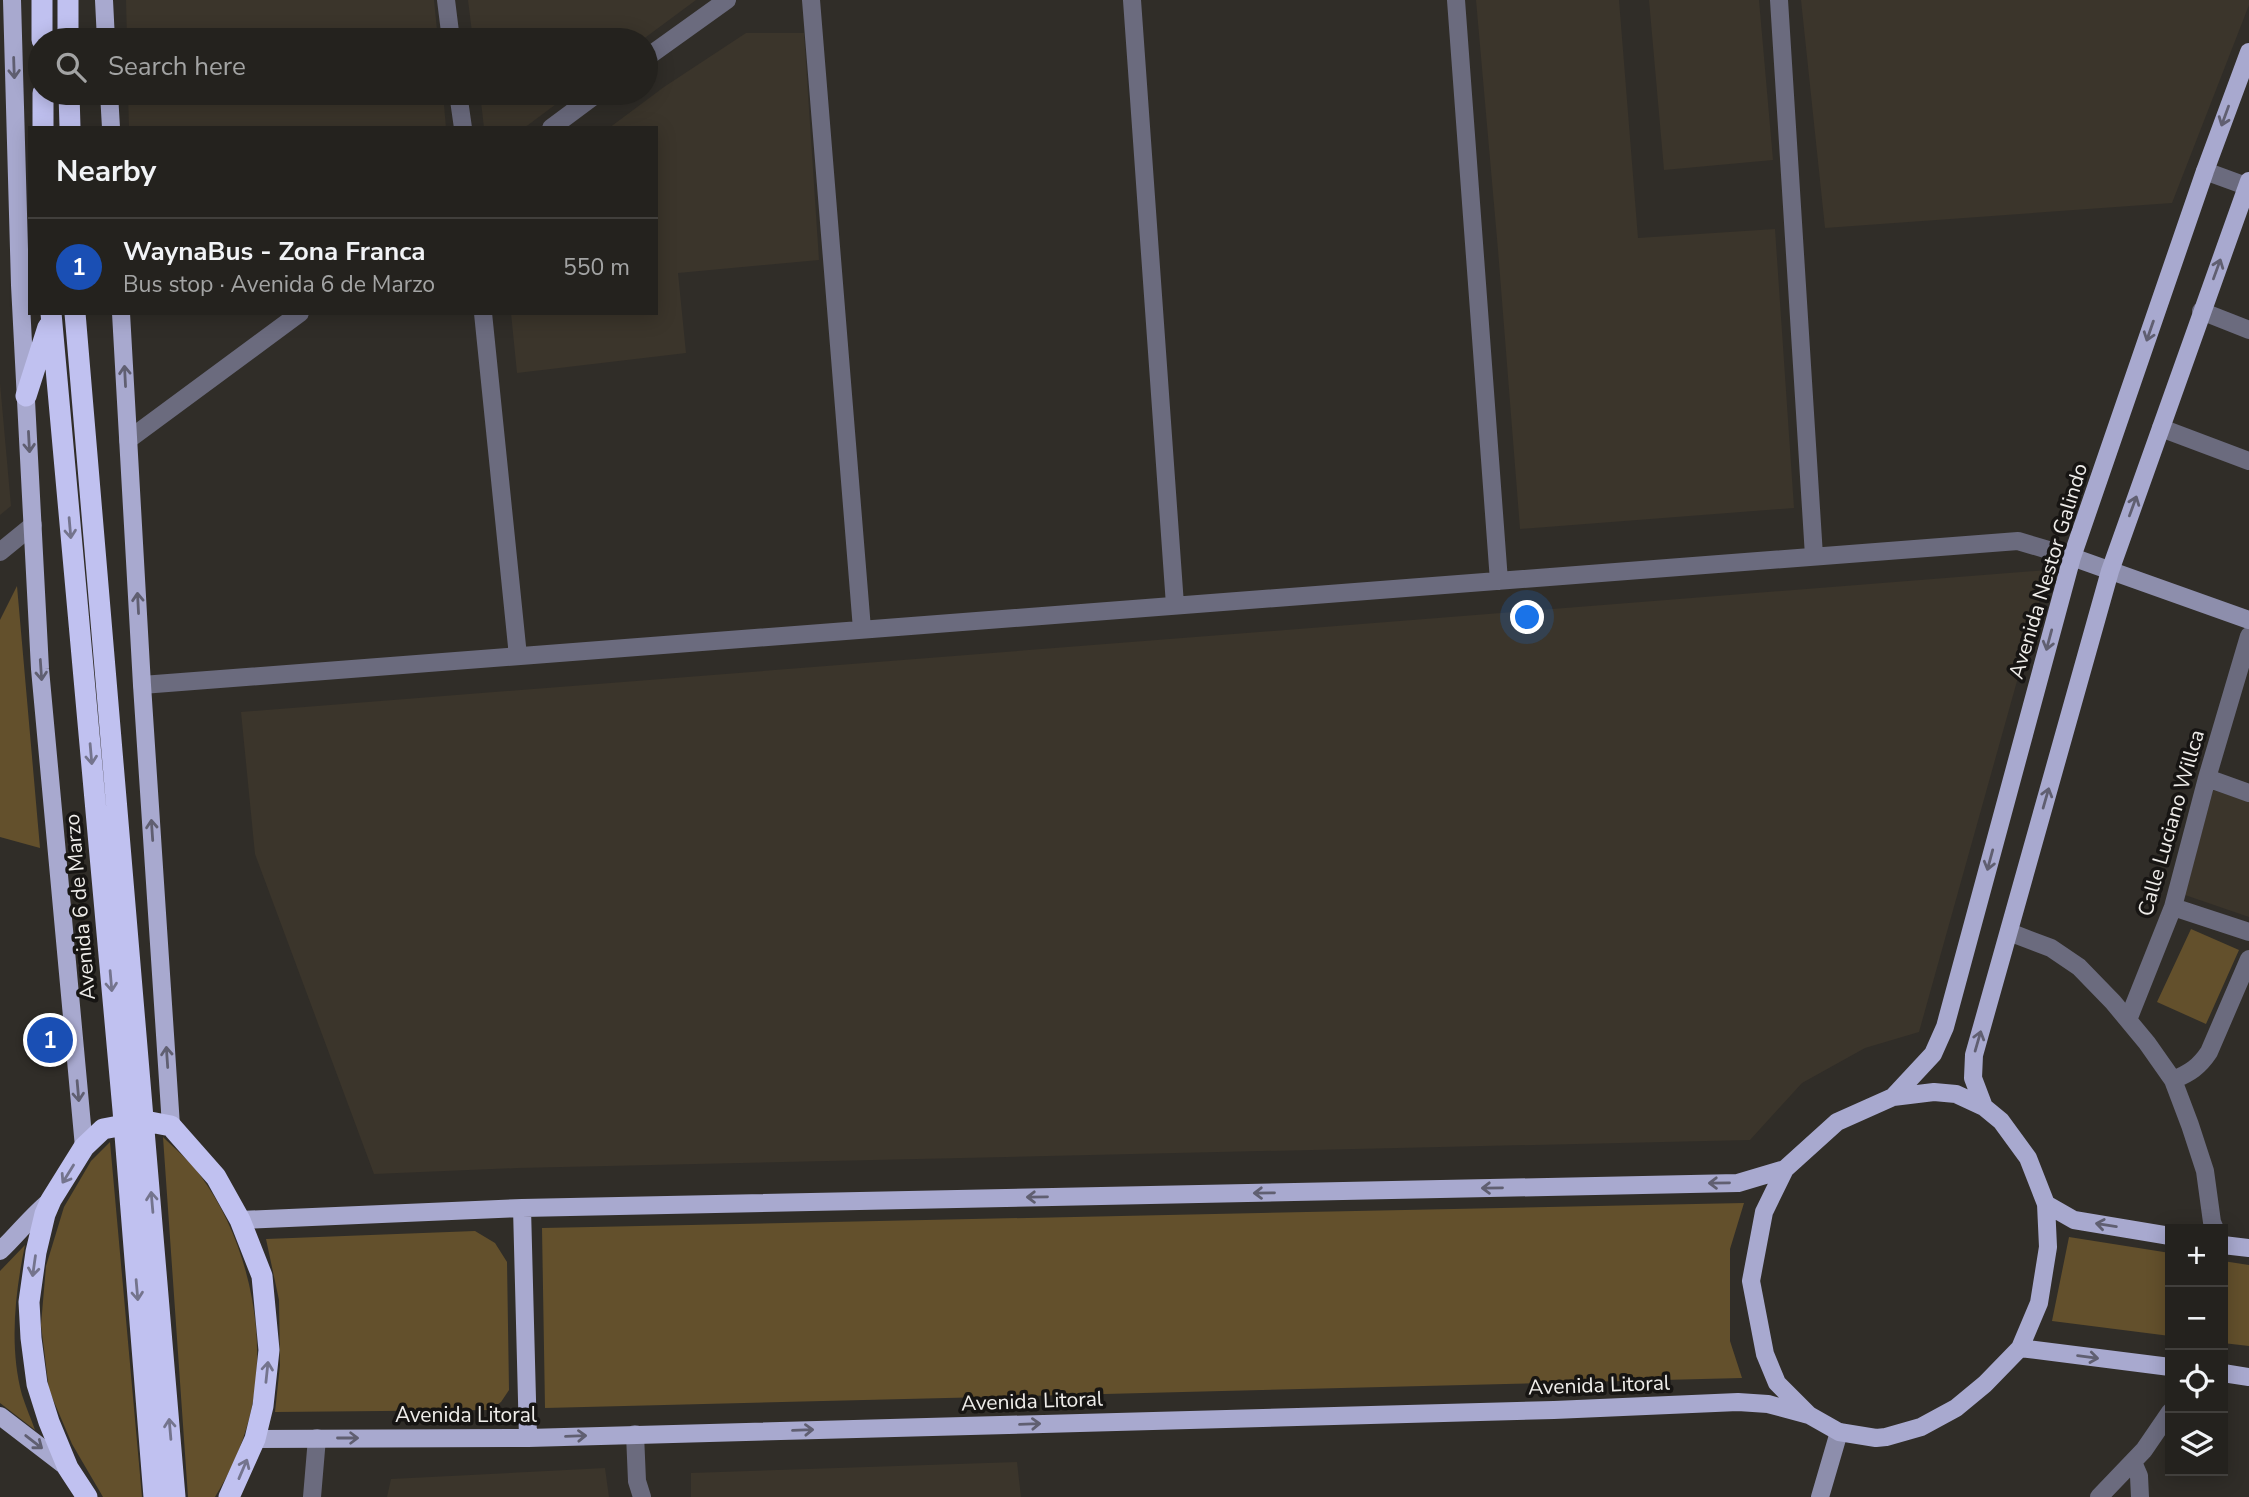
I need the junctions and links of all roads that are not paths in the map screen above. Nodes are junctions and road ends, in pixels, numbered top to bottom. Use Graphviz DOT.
graph roads {
  1 [pos="12,0"];
  2 [pos="42,0"];
  3 [pos="68,0"];
  4 [pos="104,0"];
  5 [pos="446,0"];
  6 [pos="727,0"];
  7 [pos="811,0"];
  8 [pos="1132,0"];
  9 [pos="1456,0"];
  10 [pos="1779,0"];
  11 [pos="42,28"];
  12 [pos="68,28"];
  13 [pos="105,28"];
  14 [pos="450,28"];
  15 [pos="658,49"];
  16 [pos="2249,52"];
  17 [pos="43,105"];
  18 [pos="69,105"];
  19 [pos="110,105"];
  20 [pos="460,105"];
  21 [pos="582,105"];
  22 [pos="43,126"];
  23 [pos="70,126"];
  24 [pos="111,126"];
  25 [pos="463,126"];
  26 [pos="554,126"];
  27 [pos="2205,171"];
  28 [pos="2248,185"];
  29 [pos="2201,312"];
  30 [pos="51,315"];
  31 [pos="51,315"];
  32 [pos="75,315"];
  33 [pos="121,315"];
  34 [pos="297,315"];
  35 [pos="483,315"];
  36 [pos="2249,330"];
  37 [pos="26,396"];
  38 [pos="2161,428"];
  39 [pos="128,440"];
  40 [pos="2249,461"];
  41 [pos="33,525"];
  42 [pos="0,552"];
  43 [pos="1814,556"];
  44 [pos="2072,557"];
  45 [pos="2110,570"];
  46 [pos="1499,580"];
  47 [pos="1175,605"];
  48 [pos="2249,620"];
  49 [pos="862,629"];
  50 [pos="2249,636"];
  51 [pos="518,656"];
  52 [pos="142,685"];
  53 [pos="2207,779"];
  54 [pos="2249,793"];
  55 [pos="2173,907"];
  56 [pos="2009,932"];
  57 [pos="2249,932"];
  58 [pos="2249,959"];
  59 [pos="2128,1020"];
  60 [pos="2173,1080"];
  61 [pos="1893,1097"];
  62 [pos="1984,1107"];
  63 [pos="145,1121"];
  64 [pos="124,1124"];
  65 [pos="171,1126"];
  66 [pos="84,1147"];
  67 [pos="1786,1169"];
  68 [pos="51,1200"];
  69 [pos="2046,1204"];
  70 [pos="522,1208"];
  71 [pos="240,1220"];
  72 [pos="2213,1224"];
  73 [pos="2165,1235"];
  74 [pos="2228,1246"];
  75 [pos="2249,1248"];
  76 [pos="0,1251"];
  77 [pos="2020,1348"];
  78 [pos="2165,1366"];
  79 [pos="2228,1374"];
  80 [pos="2249,1377"];
  81 [pos="2169,1413"];
  82 [pos="1809,1415"];
  83 [pos="0,1416"];
  84 [pos="1839,1432"];
  85 [pos="635,1434"];
  86 [pos="317,1438"];
  87 [pos="528,1438"];
  88 [pos="255,1439"];
  89 [pos="2133,1462"];
  90 [pos="68,1468"];
  91 [pos="87,1497"];
  92 [pos="154,1497"];
  93 [pos="175,1497"];
  94 [pos="229,1497"];
  95 [pos="312,1497"];
  96 [pos="642,1497"];
  97 [pos="1820,1497"];
  98 [pos="2098,1497"];
  99 [pos="2140,1497"];
  1 -- 37 [label="main road, Avenida 6 de Marzo, one-way"];
  2 -- 11 [label="highway"];
  3 -- 12 [label="highway"];
  4 -- 13 [label="main road"];
  5 -- 14 [label="street"];
  6 -- 15 [label="street"];
  7 -- 49 [label="street"];
  8 -- 47 [label="street"];
  9 -- 46 [label="street"];
  10 -- 43 [label="street"];
  16 -- 27 [label="main road, Avenida Nestor Galindo, one-way"];
  17 -- 22 [label="highway"];
  18 -- 23 [label="highway"];
  19 -- 24 [label="main road"];
  20 -- 25 [label="street"];
  21 -- 26 [label="street"];
  27 -- 28 [label="street"];
  27 -- 44 [label="main road, Avenida Nestor Galindo, one-way"];
  29 -- 28 [label="main road, one-way"];
  29 -- 36 [label="street"];
  29 -- 38 [label="main road"];
  30 -- 37 [label="highway"];
  31 -- 64 [label="highway, Avenida 6 de Marzo, one-way"];
  32 -- 63 [label="highway"];
  39 -- 33 [label="main road, one-way"];
  34 -- 39 [label="street"];
  35 -- 51 [label="street"];
  37 -- 41 [label="main road, Avenida 6 de Marzo, one-way"];
  38 -- 40 [label="street"];
  45 -- 38 [label="main road, one-way"];
  52 -- 39 [label="main road, one-way"];
  41 -- 42 [label="street"];
  41 -- 66 [label="main road, Avenida 6 de Marzo, one-way"];
  43 -- 44 [label="street"];
  43 -- 46 [label="street"];
  44 -- 45 [label="street"];
  44 -- 61 [label="main road, Avenida Nestor Galindo, one-way"];
  45 -- 48 [label="street"];
  56 -- 45 [label="main road, one-way"];
  46 -- 47 [label="street"];
  47 -- 49 [label="street"];
  49 -- 51 [label="street"];
  50 -- 53 [label="street, Calle Luciano Willca"];
  51 -- 52 [label="street"];
  65 -- 52 [label="main road, one-way"];
  53 -- 54 [label="street"];
  53 -- 55 [label="street, Calle Luciano Willca"];
  55 -- 57 [label="street"];
  55 -- 59 [label="street, Calle Luciano Willca"];
  56 -- 59 [label="street"];
  62 -- 56 [label="main road, one-way"];
  58 -- 60 [label="street"];
  59 -- 60 [label="street"];
  60 -- 72 [label="street"];
  61 -- 62 [label="main road"];
  61 -- 67 [label="main road"];
  62 -- 69 [label="main road"];
  63 -- 64 [label="highway"];
  63 -- 65 [label="highway"];
  93 -- 63 [label="highway, one-way"];
  64 -- 66 [label="highway"];
  64 -- 92 [label="highway, Avenida 6 de Marzo, one-way"];
  65 -- 71 [label="highway"];
  66 -- 68 [label="highway, one-way"];
  67 -- 70 [label="main road, one-way"];
  67 -- 82 [label="main road"];
  68 -- 76 [label="main road"];
  68 -- 90 [label="highway, one-way"];
  73 -- 69 [label="main road, one-way"];
  69 -- 77 [label="main road"];
  70 -- 71 [label="main road"];
  70 -- 87 [label="main road"];
  88 -- 71 [label="highway, one-way"];
  74 -- 75 [label="main road"];
  77 -- 78 [label="main road, one-way"];
  77 -- 84 [label="main road"];
  79 -- 80 [label="main road"];
  81 -- 89 [label="street"];
  82 -- 84 [label="main road"];
  85 -- 82 [label="main road, Avenida Litoral, one-way"];
  83 -- 90 [label="main road, one-way"];
  84 -- 97 [label="street"];
  87 -- 85 [label="main road, Avenida Litoral, one-way"];
  85 -- 96 [label="street"];
  86 -- 87 [label="main road, Avenida Litoral, one-way"];
  86 -- 88 [label="main road, Avenida Litoral"];
  86 -- 95 [label="street"];
  94 -- 88 [label="highway, one-way"];
  89 -- 98 [label="street"];
  89 -- 99 [label="street"];
  90 -- 91 [label="highway"];
}
